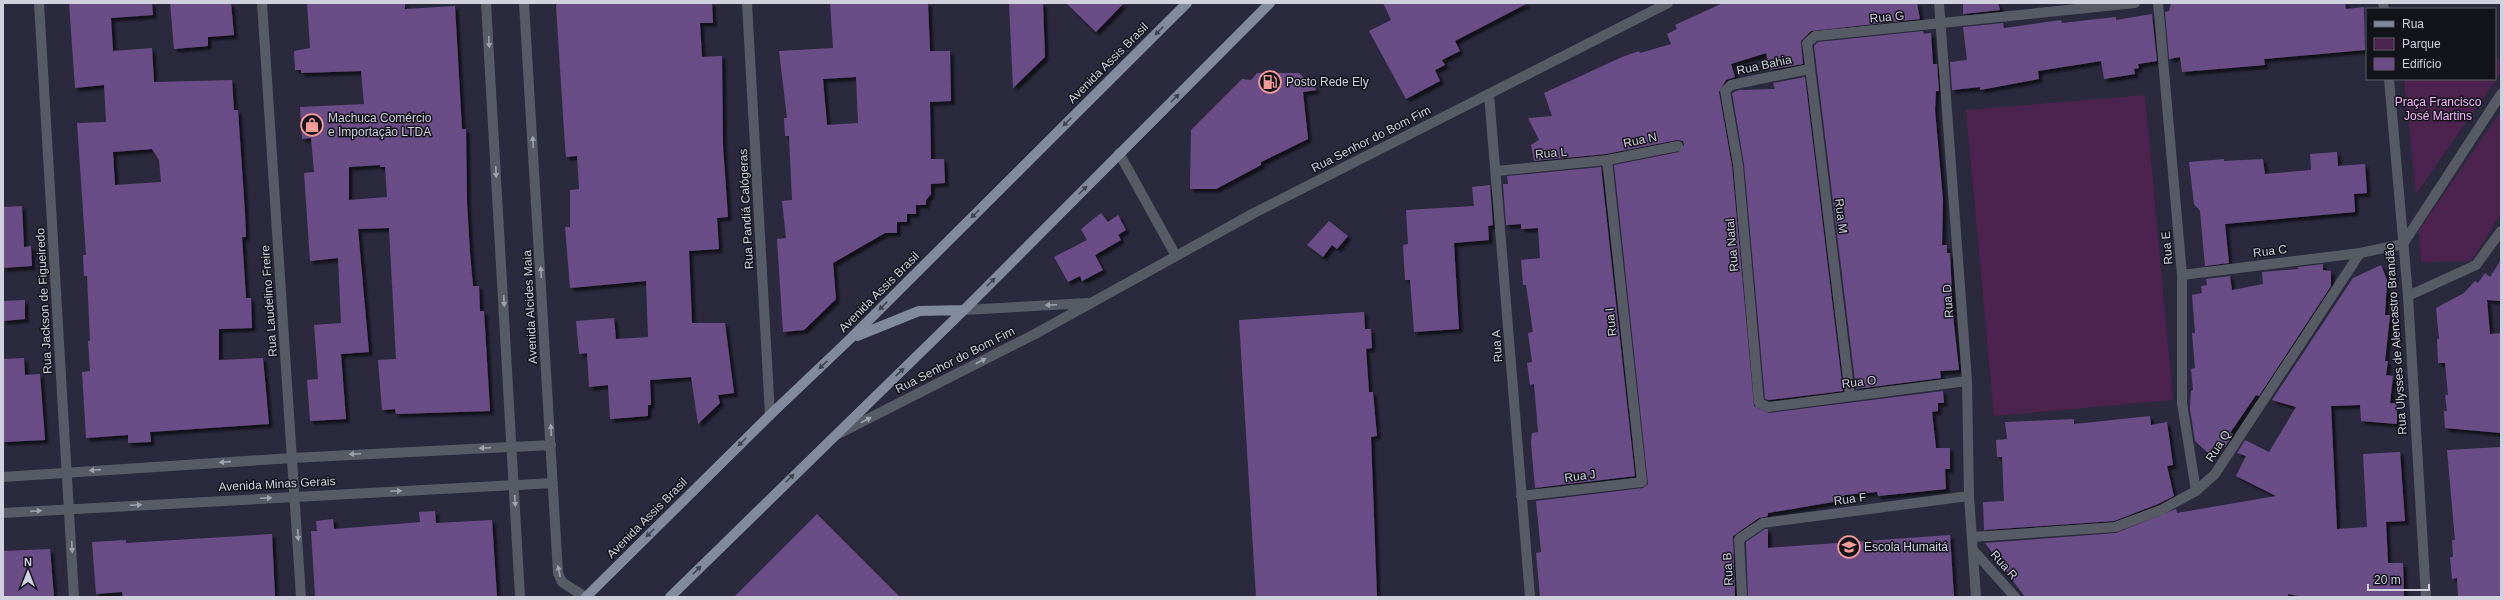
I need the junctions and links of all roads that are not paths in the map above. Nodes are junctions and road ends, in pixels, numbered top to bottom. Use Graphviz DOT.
graph roads {
  1 [pos="40,3"];
  2 [pos="262,3"];
  3 [pos="486,3"];
  4 [pos="524,3"];
  5 [pos="747,3"];
  6 [pos="1187,3"];
  7 [pos="1270,3"];
  8 [pos="1668,3"];
  9 [pos="1939,3"];
  10 [pos="2135,3"];
  11 [pos="2158,3"];
  12 [pos="1942,24"];
  13 [pos="1809,40"];
  14 [pos="1809,69"];
  15 [pos="2389,80"];
  16 [pos="1726,88"];
  17 [pos="1489,94"];
  18 [pos="2501,94"];
  19 [pos="1678,146"];
  20 [pos="1119,153"];
  21 [pos="1607,160"];
  22 [pos="1497,171"];
  23 [pos="2501,231"];
  24 [pos="2403,244"];
  25 [pos="2360,253"];
  26 [pos="1176,256"];
  27 [pos="2182,275"];
  28 [pos="2408,296"];
  29 [pos="1090,303"];
  30 [pos="964,310"];
  31 [pos="851,338"];
  32 [pos="1967,381"];
  33 [pos="1850,396"];
  34 [pos="1758,400"];
  35 [pos="770,414"];
  36 [pos="831,438"];
  37 [pos="552,445"];
  38 [pos="512,446"];
  39 [pos="292,458"];
  40 [pos="67,472"];
  41 [pos="3,477"];
  42 [pos="1642,482"];
  43 [pos="553,483"];
  44 [pos="514,485"];
  45 [pos="2196,491"];
  46 [pos="296,496"];
  47 [pos="1521,496"];
  48 [pos="1968,496"];
  49 [pos="70,508"];
  50 [pos="3,513"];
  51 [pos="1972,537"];
  52 [pos="1739,539"];
  53 [pos="1974,551"];
  54 [pos="74,597"];
  55 [pos="301,597"];
  56 [pos="520,597"];
  57 [pos="585,597"];
  58 [pos="670,597"];
  59 [pos="1530,597"];
  60 [pos="1742,597"];
  61 [pos="1976,597"];
  62 [pos="2015,597"];
  63 [pos="2426,597"];
  1 -- 40 [label="street, Rua Jackson de Figueiredo"];
  2 -- 39 [label="street, Rua Laudelino Freire"];
  3 -- 38 [label="street, one-way"];
  37 -- 4 [label="street, Avenida Alcides Maia, one-way"];
  5 -- 35 [label="street, Rua Pandiá Calógeras"];
  6 -- 31 [label="main road, Avenida Assis Brasil, one-way"];
  20 -- 7 [label="main road, one-way"];
  8 -- 17 [label="street, Rua Senhor do Bom Fim"];
  9 -- 12 [label="street, Rua D"];
  10 -- 12 [label="street, Rua G"];
  11 -- 27 [label="street, Rua E"];
  12 -- 13 [label="street, Rua G"];
  12 -- 32 [label="street, Rua D"];
  13 -- 14 [label="street, Rua M"];
  14 -- 16 [label="street, Rua Bahia"];
  14 -- 33 [label="street, Rua M"];
  15 -- 24 [label="street, Rua Ulysses de Alencastro Brandão"];
  16 -- 34 [label="street, Rua Natal"];
  17 -- 22 [label="street, Rua A"];
  17 -- 26 [label="street, Rua Senhor do Bom Fim"];
  18 -- 24 [label="street"];
  19 -- 21 [label="street, Rua N"];
  20 -- 26 [label="street"];
  30 -- 20 [label="main road, one-way"];
  21 -- 22 [label="street, Rua L"];
  21 -- 42 [label="street, Rua I"];
  22 -- 47 [label="street, Rua A"];
  23 -- 28 [label="street"];
  24 -- 25 [label="street"];
  24 -- 28 [label="street, Rua Ulysses de Alencastro Brandão"];
  25 -- 27 [label="street, Rua C"];
  25 -- 45 [label="street, Rua Q"];
  26 -- 29 [label="street, Rua Senhor do Bom Fim"];
  27 -- 45 [label="street, Rua E"];
  28 -- 63 [label="street, Rua Ulysses de Alencastro Brandão"];
  29 -- 30 [label="street, Rua Senhor do Bom Fim, one-way"];
  36 -- 29 [label="street, Rua Senhor do Bom Fim, one-way"];
  30 -- 31 [label="main road"];
  36 -- 30 [label="main road, one-way"];
  31 -- 35 [label="main road, Avenida Assis Brasil, one-way"];
  32 -- 33 [label="street, Rua O"];
  32 -- 48 [label="street, Rua D"];
  33 -- 34 [label="street, Rua O"];
  35 -- 57 [label="main road, Avenida Assis Brasil, one-way"];
  58 -- 36 [label="main road, one-way"];
  37 -- 38 [label="street, Avenida Minas Gerais"];
  37 -- 43 [label="street, Avenida Alcides Maia"];
  38 -- 39 [label="street, Avenida Minas Gerais, one-way"];
  38 -- 44 [label="street"];
  39 -- 40 [label="street, Avenida Minas Gerais, one-way"];
  39 -- 46 [label="street, Rua Laudelino Freire"];
  40 -- 41 [label="street, Avenida Minas Gerais"];
  40 -- 49 [label="street, Rua Jackson de Figueiredo"];
  42 -- 47 [label="street, Rua J"];
  43 -- 44 [label="street, Avenida Minas Gerais"];
  57 -- 43 [label="street, Avenida Alcides Maia, one-way"];
  46 -- 44 [label="street, Avenida Minas Gerais, one-way"];
  44 -- 56 [label="street, one-way"];
  45 -- 51 [label="street, Rua Q"];
  49 -- 46 [label="street, Avenida Minas Gerais, one-way"];
  46 -- 55 [label="street, Rua Laudelino Freire, one-way"];
  47 -- 59 [label="street, Rua A"];
  48 -- 51 [label="street, Rua D"];
  48 -- 52 [label="street, Rua F"];
  50 -- 49 [label="street, Avenida Minas Gerais, one-way"];
  49 -- 54 [label="street, Rua Jackson de Figueiredo, one-way"];
  51 -- 53 [label="street, Rua D"];
  52 -- 60 [label="street, Rua B"];
  53 -- 61 [label="street, Rua D"];
  53 -- 62 [label="street, Rua R"];
}
